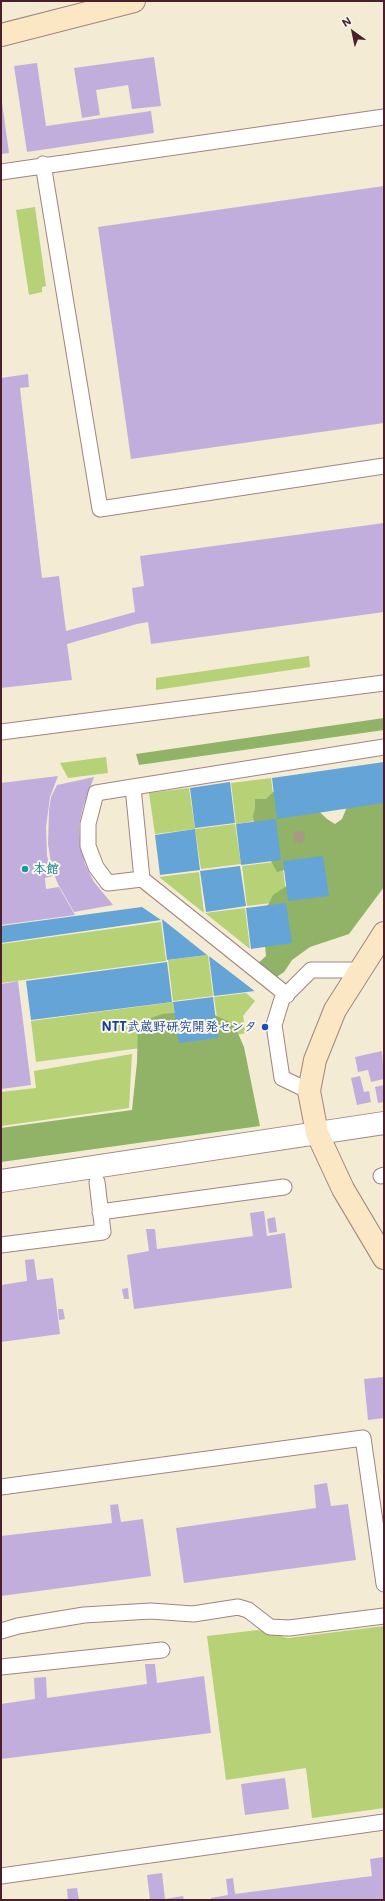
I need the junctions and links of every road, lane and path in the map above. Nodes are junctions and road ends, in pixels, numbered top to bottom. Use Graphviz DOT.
graph roads {
  1 [pos="134,1"];
  2 [pos="1,35"];
  3 [pos="384,117"];
  4 [pos="43,164"];
  5 [pos="1,172"];
  6 [pos="384,466"];
  7 [pos="384,683"];
  8 [pos="1,732"];
  9 [pos="384,748"];
  10 [pos="133,787"];
  11 [pos="142,879"];
  12 [pos="384,933"];
  13 [pos="360,970"];
  14 [pos="287,995"];
  15 [pos="309,1091"];
  16 [pos="384,1123"];
  17 [pos="317,1133"];
  18 [pos="1,1180"];
  19 [pos="97,1182"];
  20 [pos="284,1187"];
  21 [pos="100,1212"];
  22 [pos="1,1245"];
  23 [pos="384,1258"];
  24 [pos="1,1487"];
  25 [pos="384,1584"];
  26 [pos="384,1616"];
  27 [pos="1,1631"];
  28 [pos="162,1650"];
  29 [pos="1,1667"];
  30 [pos="384,1822"];
  31 [pos="1,1876"];
  1 -- 2 [label="street"];
  3 -- 4 [label="lane"];
  4 -- 5 [label="lane"];
  4 -- 6 [label="lane"];
  7 -- 8 [label="lane"];
  9 -- 10 [label="lane"];
  10 -- 11 [label="lane"];
  10 -- 11 [label="lane"];
  11 -- 14 [label="lane"];
  12 -- 13 [label="street"];
  13 -- 14 [label="lane"];
  13 -- 15 [label="street"];
  14 -- 15 [label="lane"];
  15 -- 17 [label="street"];
  16 -- 17 [label="street"];
  17 -- 18 [label="street"];
  17 -- 23 [label="street"];
  19 -- 21 [label="lane"];
  20 -- 21 [label="lane"];
  21 -- 22 [label="lane"];
  24 -- 25 [label="lane"];
  26 -- 27 [label="lane"];
  28 -- 29 [label="lane"];
  30 -- 31 [label="lane"];
}
